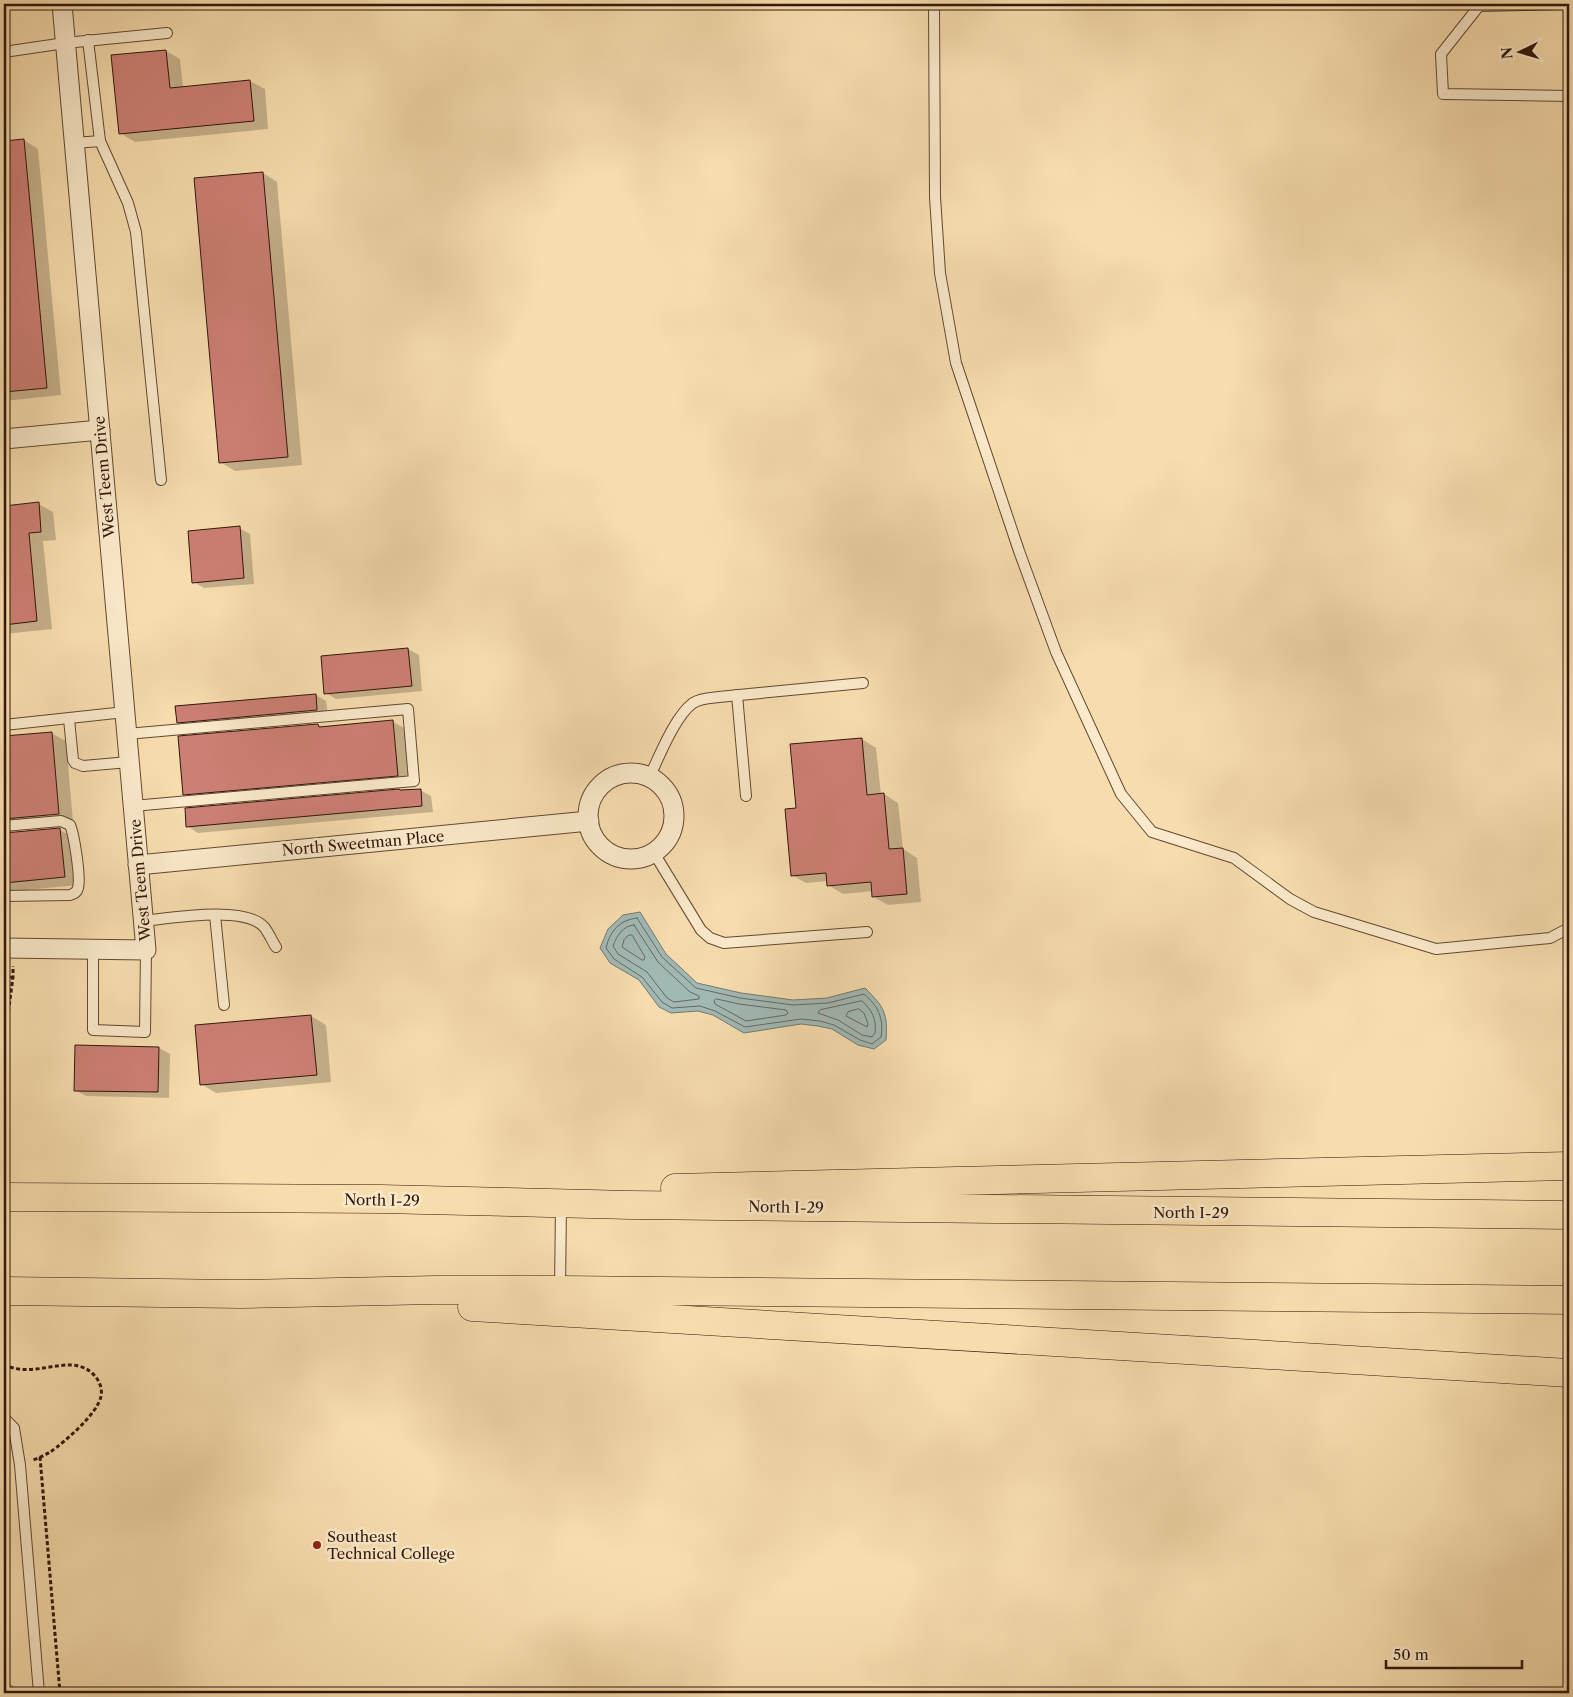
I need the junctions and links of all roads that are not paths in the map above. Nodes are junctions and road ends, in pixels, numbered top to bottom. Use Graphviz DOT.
graph roads {
  1 [pos="62,4"];
  2 [pos="934,4"];
  3 [pos="1562,4"];
  4 [pos="167,33"];
  5 [pos="88,40"];
  6 [pos="65,43"];
  7 [pos="4,52"];
  8 [pos="1569,96"];
  9 [pos="100,141"];
  10 [pos="75,143"];
  11 [pos="100,430"];
  12 [pos="4,439"];
  13 [pos="161,480"];
  14 [pos="863,683"];
  15 [pos="737,695"];
  16 [pos="125,712"];
  17 [pos="69,718"];
  18 [pos="4,725"];
  19 [pos="127,734"];
  20 [pos="129,762"];
  21 [pos="649,778"];
  22 [pos="746,796"];
  23 [pos="133,806"];
  24 [pos="589,822"];
  25 [pos="4,826"];
  26 [pos="654,854"];
  27 [pos="138,865"];
  28 [pos="4,896"];
  29 [pos="215,915"];
  30 [pos="144,921"];
  31 [pos="1569,928"];
  32 [pos="867,932"];
  33 [pos="276,947"];
  34 [pos="9,948"];
  35 [pos="93,950"];
  36 [pos="146,950"];
  37 [pos="224,1004"];
  38 [pos="1569,1166"];
  39 [pos="4,1197"];
  40 [pos="381,1199"];
  41 [pos="561,1204"];
  42 [pos="1569,1215"];
  43 [pos="4,1290"];
  44 [pos="560,1290"];
  45 [pos="241,1294"];
  46 [pos="1569,1300"];
  47 [pos="1569,1373"];
  48 [pos="4,1418"];
  49 [pos="40,1693"];
  1 -- 6 [label="street, West Teem Drive"];
  2 -- 31 [label="lane"];
  3 -- 8 [label="lane"];
  4 -- 5 [label="lane"];
  5 -- 6 [label="lane"];
  5 -- 9 [label="lane"];
  6 -- 7 [label="lane"];
  6 -- 10 [label="street, West Teem Drive"];
  9 -- 10 [label="lane"];
  9 -- 13 [label="lane"];
  10 -- 11 [label="street, West Teem Drive"];
  11 -- 12 [label="street"];
  11 -- 16 [label="street, West Teem Drive"];
  14 -- 15 [label="lane"];
  15 -- 21 [label="lane"];
  15 -- 22 [label="lane"];
  16 -- 17 [label="lane"];
  16 -- 19 [label="street, West Teem Drive"];
  17 -- 18 [label="lane"];
  17 -- 20 [label="lane"];
  19 -- 20 [label="street, West Teem Drive"];
  19 -- 23 [label="lane"];
  20 -- 23 [label="street, West Teem Drive"];
  21 -- 24 [label="street"];
  21 -- 26 [label="street"];
  23 -- 27 [label="street, West Teem Drive"];
  24 -- 26 [label="street"];
  24 -- 27 [label="street, North Sweetman Place"];
  25 -- 28 [label="lane"];
  26 -- 32 [label="lane"];
  27 -- 30 [label="street, West Teem Drive"];
  29 -- 30 [label="lane"];
  29 -- 33 [label="lane"];
  29 -- 37 [label="lane"];
  30 -- 36 [label="street, West Teem Drive"];
  34 -- 35 [label="street"];
  35 -- 36 [label="street"];
  35 -- 36 [label="lane"];
  38 -- 40 [label="highway"];
  39 -- 40 [label="highway, North I-29"];
  40 -- 41 [label="highway, North I-29"];
  41 -- 42 [label="highway, North I-29"];
  41 -- 44 [label="lane"];
  43 -- 45 [label="highway"];
  44 -- 45 [label="highway"];
  44 -- 46 [label="highway"];
  45 -- 47 [label="highway"];
  48 -- 49 [label="lane"];
}
